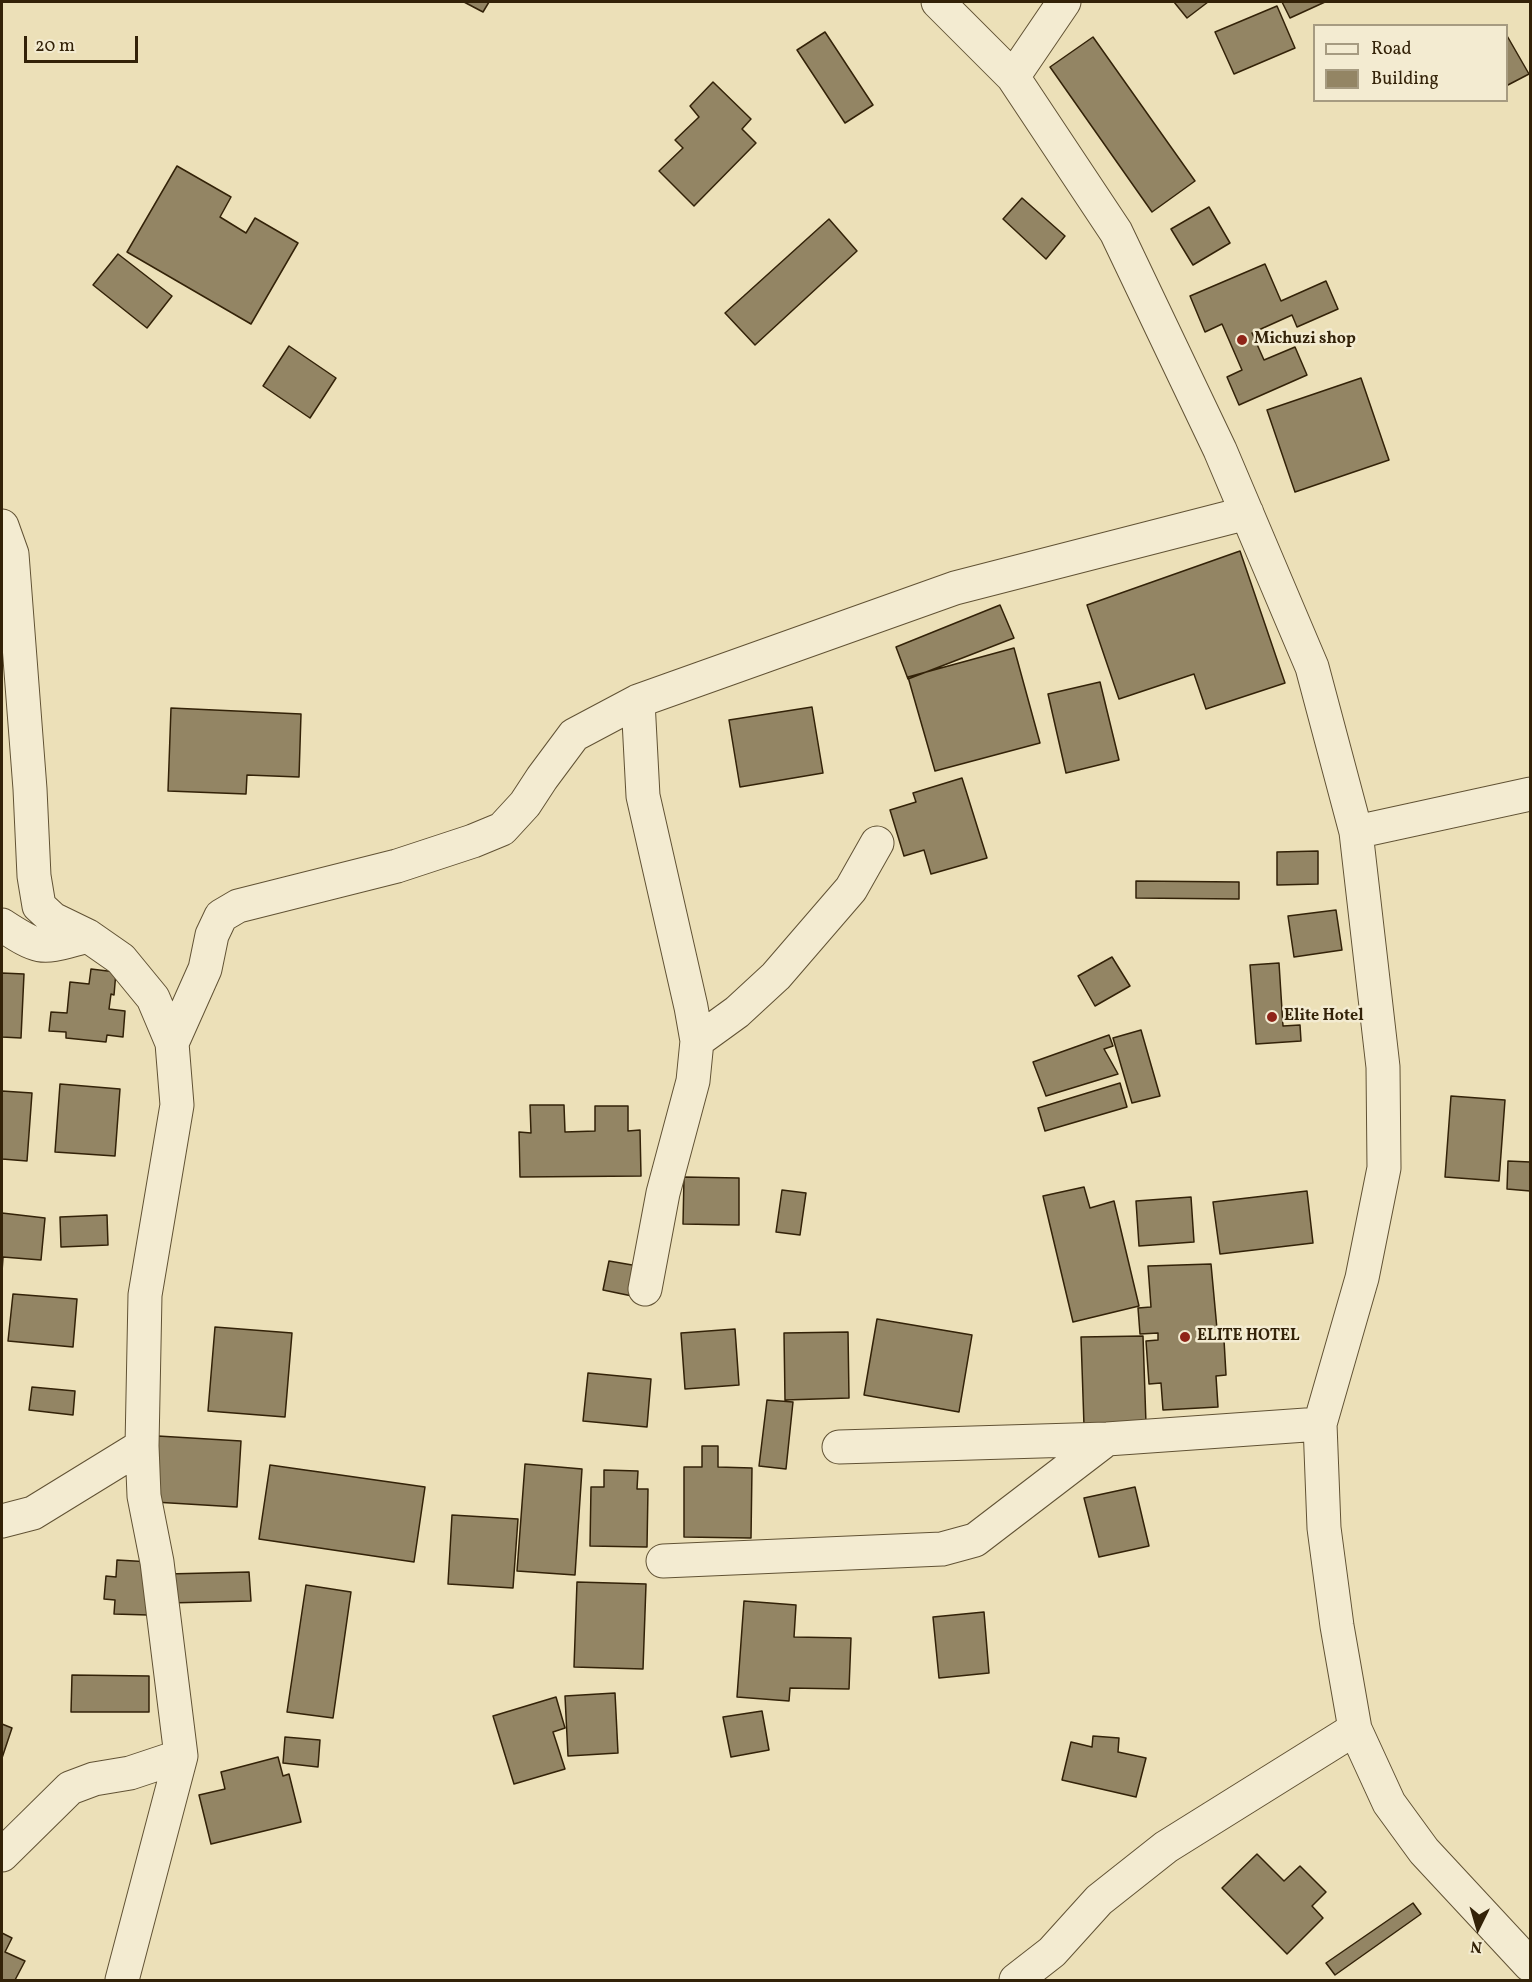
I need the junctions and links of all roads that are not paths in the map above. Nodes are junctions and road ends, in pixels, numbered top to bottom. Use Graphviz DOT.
graph roads {
  1 [pos="938,2"];
  2 [pos="1064,2"];
  3 [pos="1013,77"];
  4 [pos="1247,513"];
  5 [pos="2,526"];
  6 [pos="638,700"];
  7 [pos="1530,794"];
  8 [pos="1356,831"];
  9 [pos="878,843"];
  10 [pos="2,925"];
  11 [pos="88,936"];
  12 [pos="697,1041"];
  13 [pos="172,1043"];
  14 [pos="645,1289"];
  15 [pos="1320,1424"];
  16 [pos="1107,1439"];
  17 [pos="142,1446"];
  18 [pos="839,1447"];
  19 [pos="2,1521"];
  20 [pos="663,1561"];
  21 [pos="1355,1729"];
  22 [pos="181,1756"];
  23 [pos="2,1855"];
  24 [pos="1530,1965"];
  25 [pos="122,1980"];
  26 [pos="1017,1980"];
  1 -- 3 [label="street"];
  2 -- 3 [label="street"];
  3 -- 4 [label="street"];
  4 -- 6 [label="street"];
  4 -- 8 [label="street"];
  5 -- 11 [label="street"];
  6 -- 12 [label="street"];
  6 -- 13 [label="street"];
  7 -- 8 [label="street"];
  8 -- 15 [label="street"];
  9 -- 12 [label="street"];
  10 -- 11 [label="street"];
  11 -- 13 [label="street"];
  12 -- 14 [label="street"];
  13 -- 17 [label="street"];
  15 -- 16 [label="street"];
  15 -- 21 [label="street"];
  16 -- 18 [label="street"];
  16 -- 20 [label="street"];
  17 -- 19 [label="street"];
  17 -- 22 [label="street"];
  21 -- 24 [label="street"];
  21 -- 26 [label="street"];
  22 -- 23 [label="street"];
  22 -- 25 [label="street"];
}
